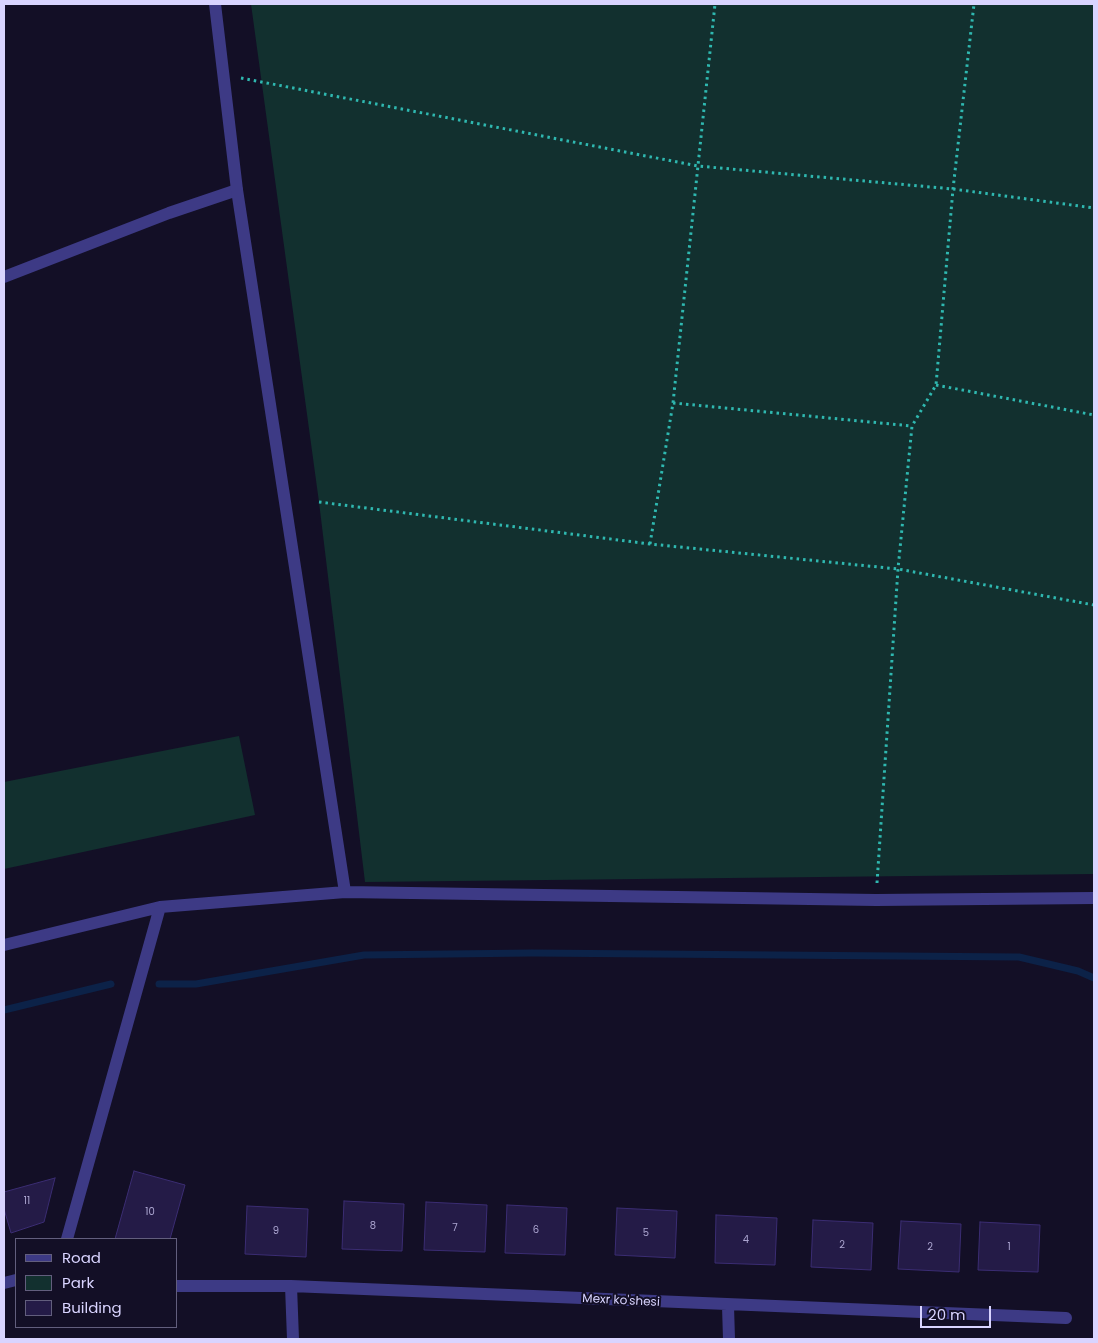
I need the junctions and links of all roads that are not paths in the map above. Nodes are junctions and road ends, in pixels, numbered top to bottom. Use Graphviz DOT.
graph roads {
  1 [pos="215,4"];
  2 [pos="237,190"];
  3 [pos="4,277"];
  4 [pos="345,892"];
  5 [pos="1094,898"];
  6 [pos="160,907"];
  7 [pos="4,945"];
  8 [pos="67,1238"];
  9 [pos="178,1286"];
  10 [pos="291,1286"];
  11 [pos="728,1306"];
  12 [pos="1066,1318"];
  13 [pos="292,1339"];
  14 [pos="729,1339"];
  1 -- 2 [label="street"];
  2 -- 3 [label="street"];
  2 -- 4 [label="street"];
  4 -- 5 [label="street"];
  4 -- 6 [label="street"];
  6 -- 7 [label="street"];
  6 -- 8 [label="street"];
  9 -- 10 [label="street, Mexr ko'shesi"];
  10 -- 11 [label="street, Mexr ko'shesi"];
  10 -- 13 [label="street"];
  11 -- 12 [label="street, Mexr ko'shesi"];
  11 -- 14 [label="street"];
}
